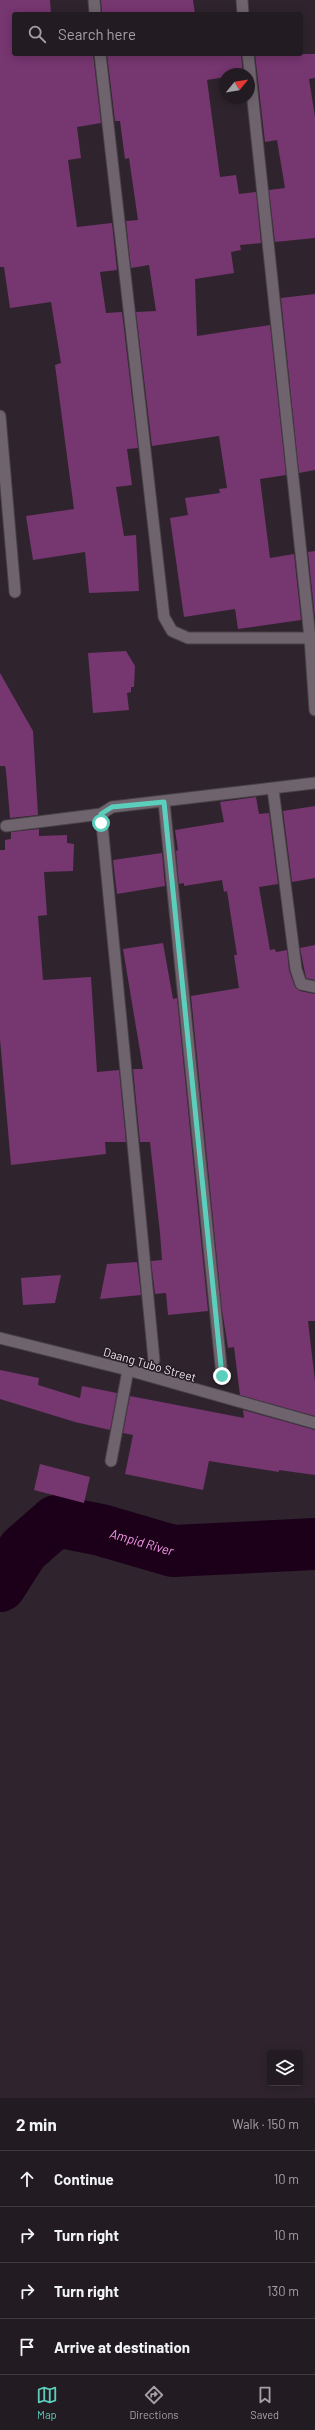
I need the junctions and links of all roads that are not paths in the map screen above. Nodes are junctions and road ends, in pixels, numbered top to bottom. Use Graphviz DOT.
graph roads {
  1 [pos="94,0"];
  2 [pos="242,0"];
  3 [pos="95,12"];
  4 [pos="243,12"];
  5 [pos="100,56"];
  6 [pos="248,56"];
  7 [pos="0,416"];
  8 [pos="14,592"];
  9 [pos="310,638"];
  10 [pos="315,710"];
  11 [pos="315,783"];
  12 [pos="273,789"];
  13 [pos="164,802"];
  14 [pos="101,814"];
  15 [pos="6,826"];
  16 [pos="315,987"];
  17 [pos="0,1338"];
  18 [pos="154,1360"];
  19 [pos="128,1370"];
  20 [pos="222,1376"];
  21 [pos="315,1423"];
  22 [pos="111,1461"];
  1 -- 3 [label="street"];
  2 -- 4 [label="street"];
  5 -- 9 [label="street"];
  6 -- 9 [label="street"];
  7 -- 8 [label="street"];
  9 -- 10 [label="street"];
  11 -- 12 [label="street"];
  12 -- 13 [label="street"];
  12 -- 16 [label="street"];
  13 -- 14 [label="street"];
  13 -- 20 [label="street"];
  14 -- 15 [label="street"];
  14 -- 18 [label="street"];
  17 -- 19 [label="street, Daang Tubo Street"];
  19 -- 21 [label="street, Daang Tubo Street"];
  19 -- 22 [label="street"];
}
